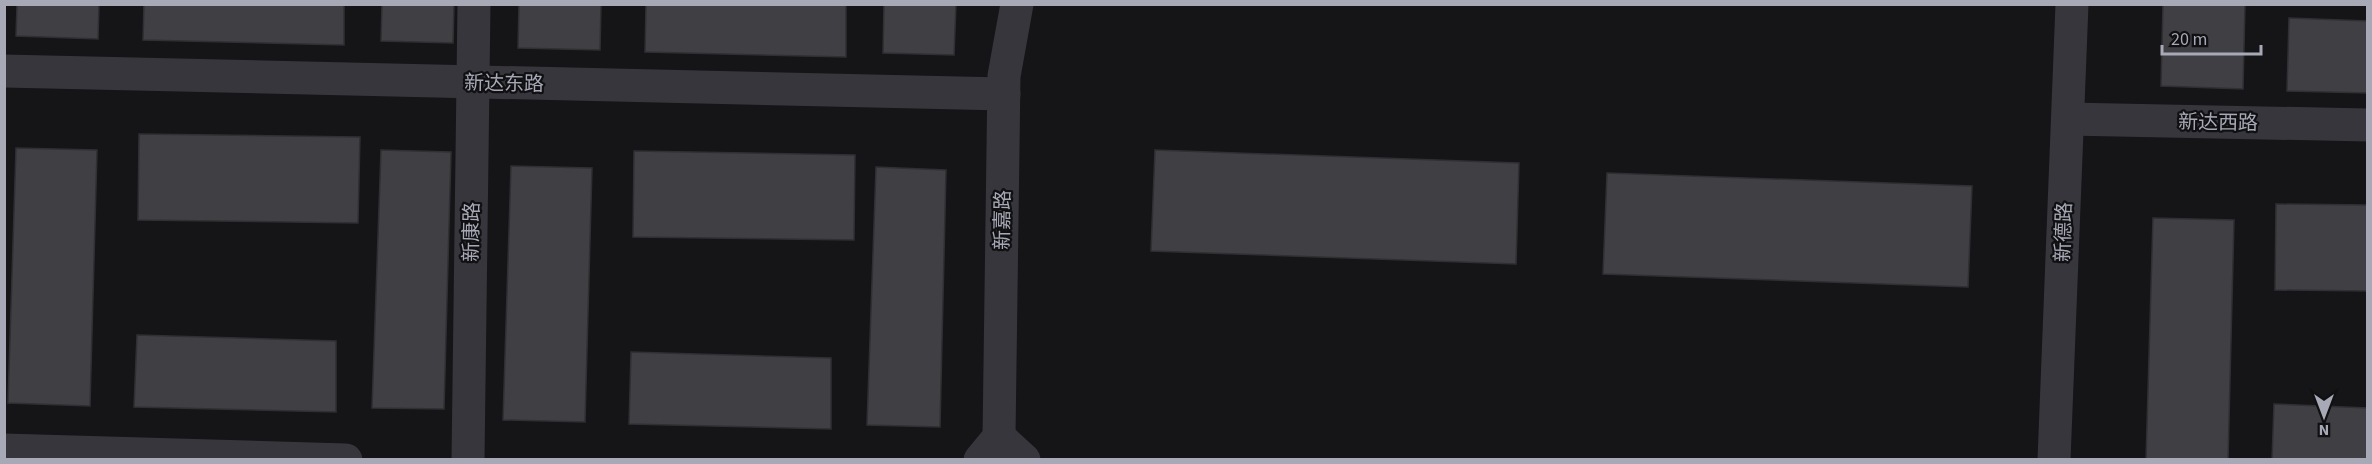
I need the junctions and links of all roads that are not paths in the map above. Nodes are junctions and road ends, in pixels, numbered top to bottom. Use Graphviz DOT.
graph roads {
  1 [pos="474,4"];
  2 [pos="1017,4"];
  3 [pos="2072,4"];
  4 [pos="4,71"];
  5 [pos="473,82"];
  6 [pos="1004,94"];
  7 [pos="2067,118"];
  8 [pos="2367,125"];
  9 [pos="990,448"];
  10 [pos="4,450"];
  11 [pos="346,459"];
  12 [pos="468,459"];
  13 [pos="1024,459"];
  14 [pos="2055,459"];
  1 -- 5 [label="street, 新康路"];
  2 -- 6 [label="street, 新嘉路"];
  3 -- 7 [label="street, 新德路"];
  4 -- 5 [label="street, 新达东路"];
  5 -- 6 [label="street, 新达东路"];
  5 -- 12 [label="street, 新康路"];
  6 -- 9 [label="street, 新嘉路"];
  7 -- 8 [label="street, 新达西路"];
  7 -- 14 [label="street, 新德路"];
  9 -- 13 [label="street, 新嘉路"];
  10 -- 11 [label="street"];
}
